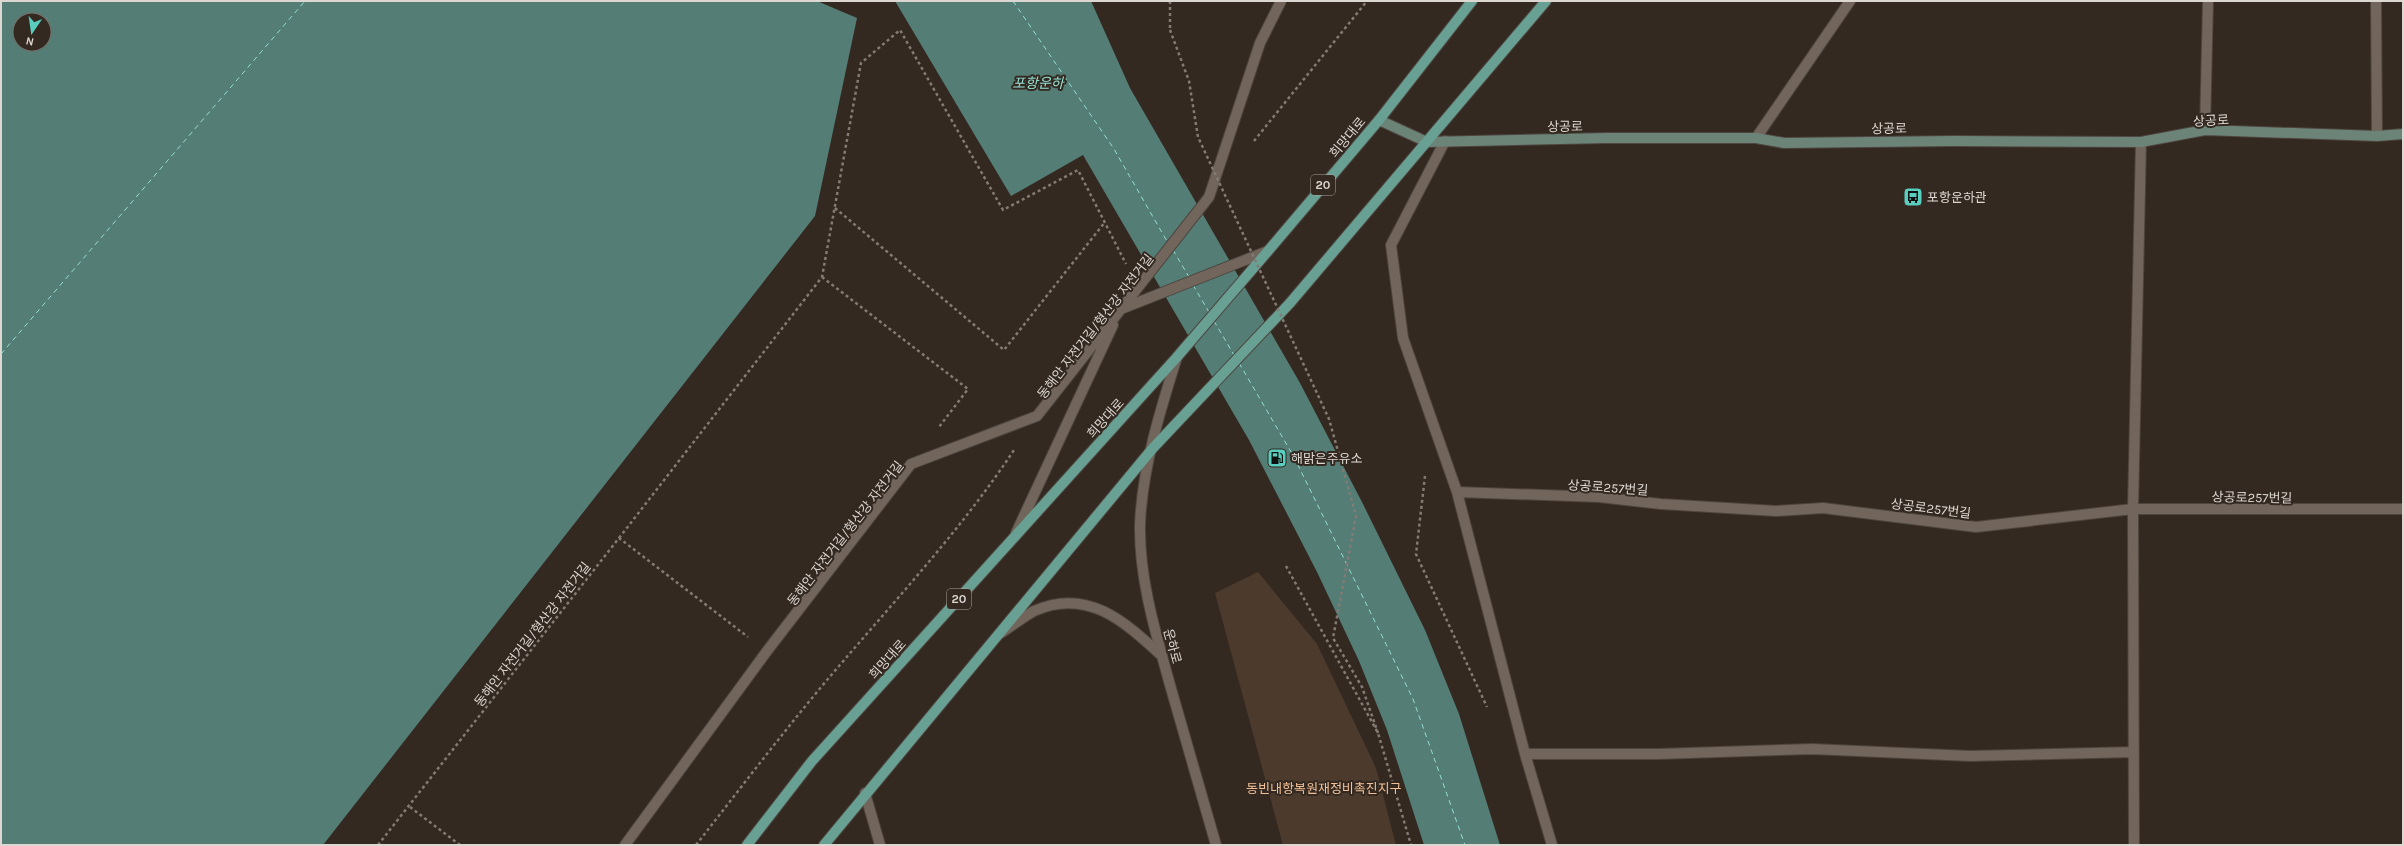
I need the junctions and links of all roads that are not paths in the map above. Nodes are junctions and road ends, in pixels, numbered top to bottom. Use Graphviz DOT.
graph roads {
  1 [pos="1281,1"];
  2 [pos="1472,1"];
  3 [pos="1546,1"];
  4 [pos="1850,1"];
  5 [pos="2208,1"];
  6 [pos="2376,1"];
  7 [pos="1378,120"];
  8 [pos="2205,130"];
  9 [pos="2403,134"];
  10 [pos="2377,136"];
  11 [pos="1756,138"];
  12 [pos="1427,142"];
  13 [pos="1445,142"];
  14 [pos="2141,142"];
  15 [pos="1219,168"];
  16 [pos="1218,181"];
  17 [pos="1268,251"];
  18 [pos="1121,309"];
  19 [pos="1177,357"];
  20 [pos="1153,448"];
  21 [pos="1456,492"];
  22 [pos="2133,509"];
  23 [pos="2403,509"];
  24 [pos="1013,539"];
  25 [pos="992,639"];
  26 [pos="1162,656"];
  27 [pos="2134,752"];
  28 [pos="1525,754"];
  29 [pos="865,793"];
  30 [pos="624,845"];
  31 [pos="747,845"];
  32 [pos="824,845"];
  33 [pos="880,845"];
  34 [pos="1216,845"];
  35 [pos="1552,845"];
  36 [pos="2134,845"];
  1 -- 15 [label="street"];
  2 -- 7 [label="main road, 희망대로"];
  3 -- 12 [label="main road"];
  4 -- 11 [label="street"];
  5 -- 8 [label="street"];
  6 -- 10 [label="street"];
  7 -- 12 [label="main road, 상공로"];
  7 -- 17 [label="main road, 희망대로 / 20"];
  8 -- 10 [label="main road, 상공로"];
  8 -- 14 [label="main road, 상공로"];
  9 -- 10 [label="main road, 상공로"];
  11 -- 13 [label="main road, 상공로"];
  11 -- 14 [label="main road, 상공로"];
  12 -- 13 [label="main road, 상공로"];
  12 -- 20 [label="main road"];
  13 -- 21 [label="street"];
  14 -- 22 [label="street"];
  16 -- 18 [label="street"];
  17 -- 18 [label="street"];
  17 -- 19 [label="main road, 희망대로 / 20"];
  18 -- 24 [label="street"];
  18 -- 30 [label="street"];
  19 -- 20 [label="street, 운하로"];
  19 -- 24 [label="main road, 희망대로 / 20"];
  20 -- 25 [label="main road"];
  20 -- 26 [label="street, 운하로"];
  21 -- 22 [label="street, 상공로257번길"];
  21 -- 28 [label="street"];
  22 -- 23 [label="street, 상공로257번길"];
  22 -- 27 [label="street"];
  24 -- 31 [label="main road, 희망대로 / 20"];
  25 -- 26 [label="street"];
  25 -- 29 [label="main road"];
  26 -- 34 [label="street, 운하로"];
  27 -- 28 [label="street"];
  27 -- 36 [label="street"];
  28 -- 35 [label="street"];
  29 -- 32 [label="main road"];
  29 -- 33 [label="street"];
}
